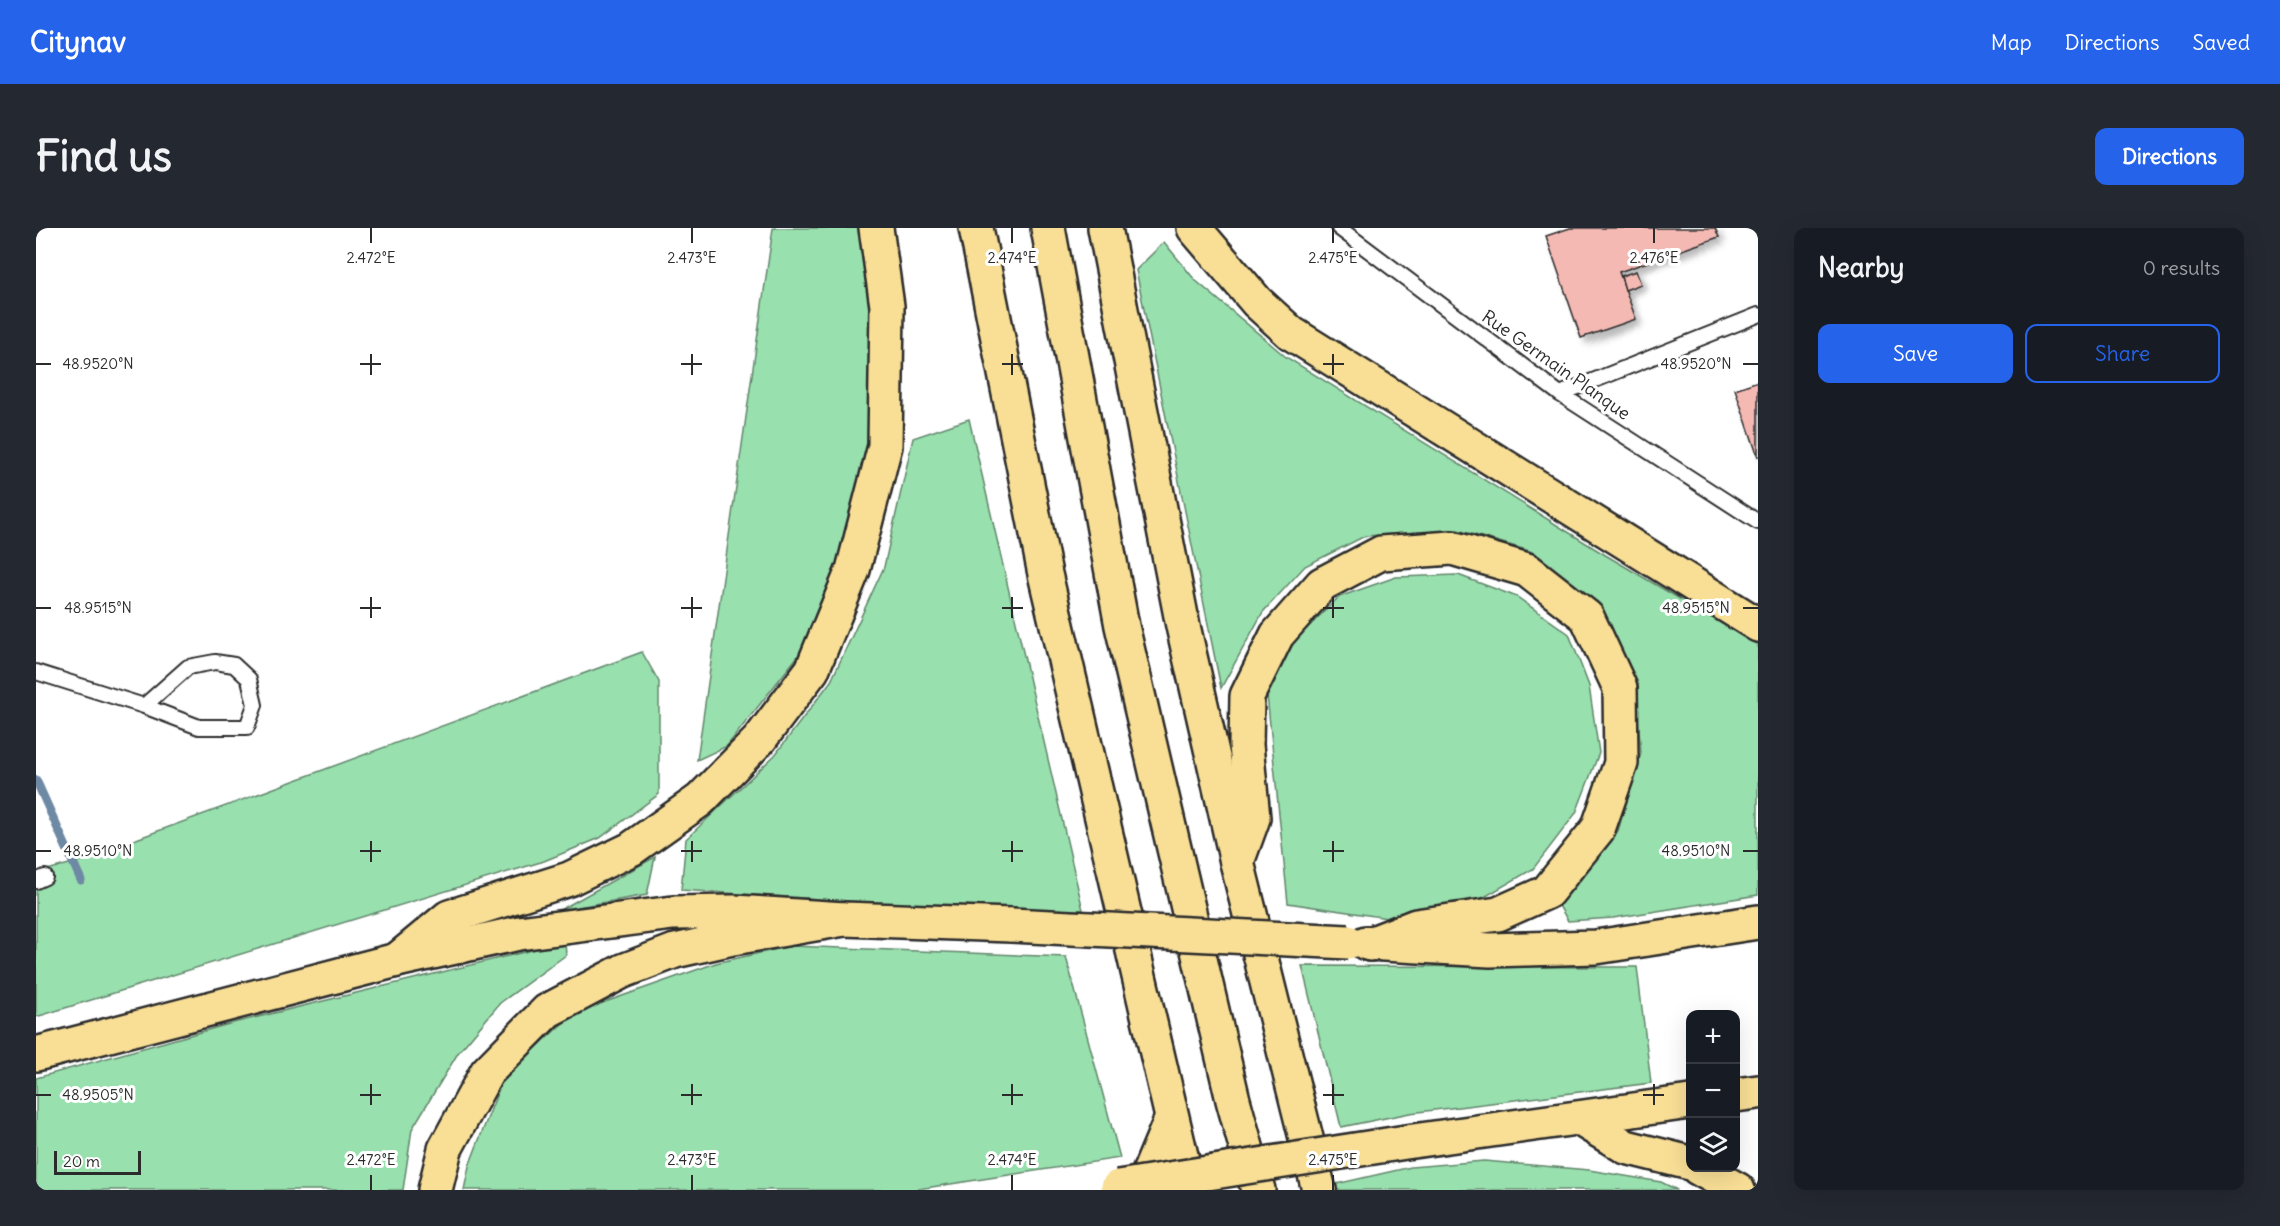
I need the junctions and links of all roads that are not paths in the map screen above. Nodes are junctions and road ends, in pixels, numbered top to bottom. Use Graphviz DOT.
graph roads {
  1 [pos="876,228"];
  2 [pos="976,228"];
  3 [pos="1048,228"];
  4 [pos="1105,228"];
  5 [pos="1194,228"];
  6 [pos="1339,228"];
  7 [pos="1758,315"];
  8 [pos="1560,394"];
  9 [pos="1758,522"];
  10 [pos="1758,625"];
  11 [pos="36,672"];
  12 [pos="144,706"];
  13 [pos="1237,862"];
  14 [pos="844,919"];
  15 [pos="1758,922"];
  16 [pos="1359,943"];
  17 [pos="397,960"];
  18 [pos="36,1054"];
  19 [pos="1758,1092"];
  20 [pos="1740,1094"];
  21 [pos="1686,1103"];
  22 [pos="1580,1119"];
  23 [pos="1171,1120"];
  24 [pos="1686,1162"];
  25 [pos="1707,1172"];
  26 [pos="1109,1189"];
  27 [pos="435,1190"];
  28 [pos="1151,1190"];
  29 [pos="1189,1190"];
  30 [pos="1257,1190"];
  31 [pos="1319,1190"];
  32 [pos="1738,1190"];
  1 -- 17 [label="main road"];
  2 -- 23 [label="main road"];
  3 -- 30 [label="main road"];
  4 -- 13 [label="main road"];
  5 -- 10 [label="main road"];
  6 -- 8 [label="lane, Rue Germain Planque"];
  7 -- 8 [label="lane"];
  8 -- 9 [label="lane, Rue Germain Planque"];
  11 -- 12 [label="lane"];
  12 -- 12 [label="lane"];
  13 -- 16 [label="main road"];
  13 -- 31 [label="main road"];
  14 -- 16 [label="main road, bridge"];
  14 -- 17 [label="main road"];
  14 -- 27 [label="main road"];
  15 -- 16 [label="main road"];
  17 -- 18 [label="main road"];
  19 -- 20 [label="main road"];
  21 -- 22 [label="main road"];
  22 -- 24 [label="main road"];
  22 -- 26 [label="main road, bridge"];
  23 -- 28 [label="main road"];
  23 -- 29 [label="main road"];
  25 -- 32 [label="main road"];
}
